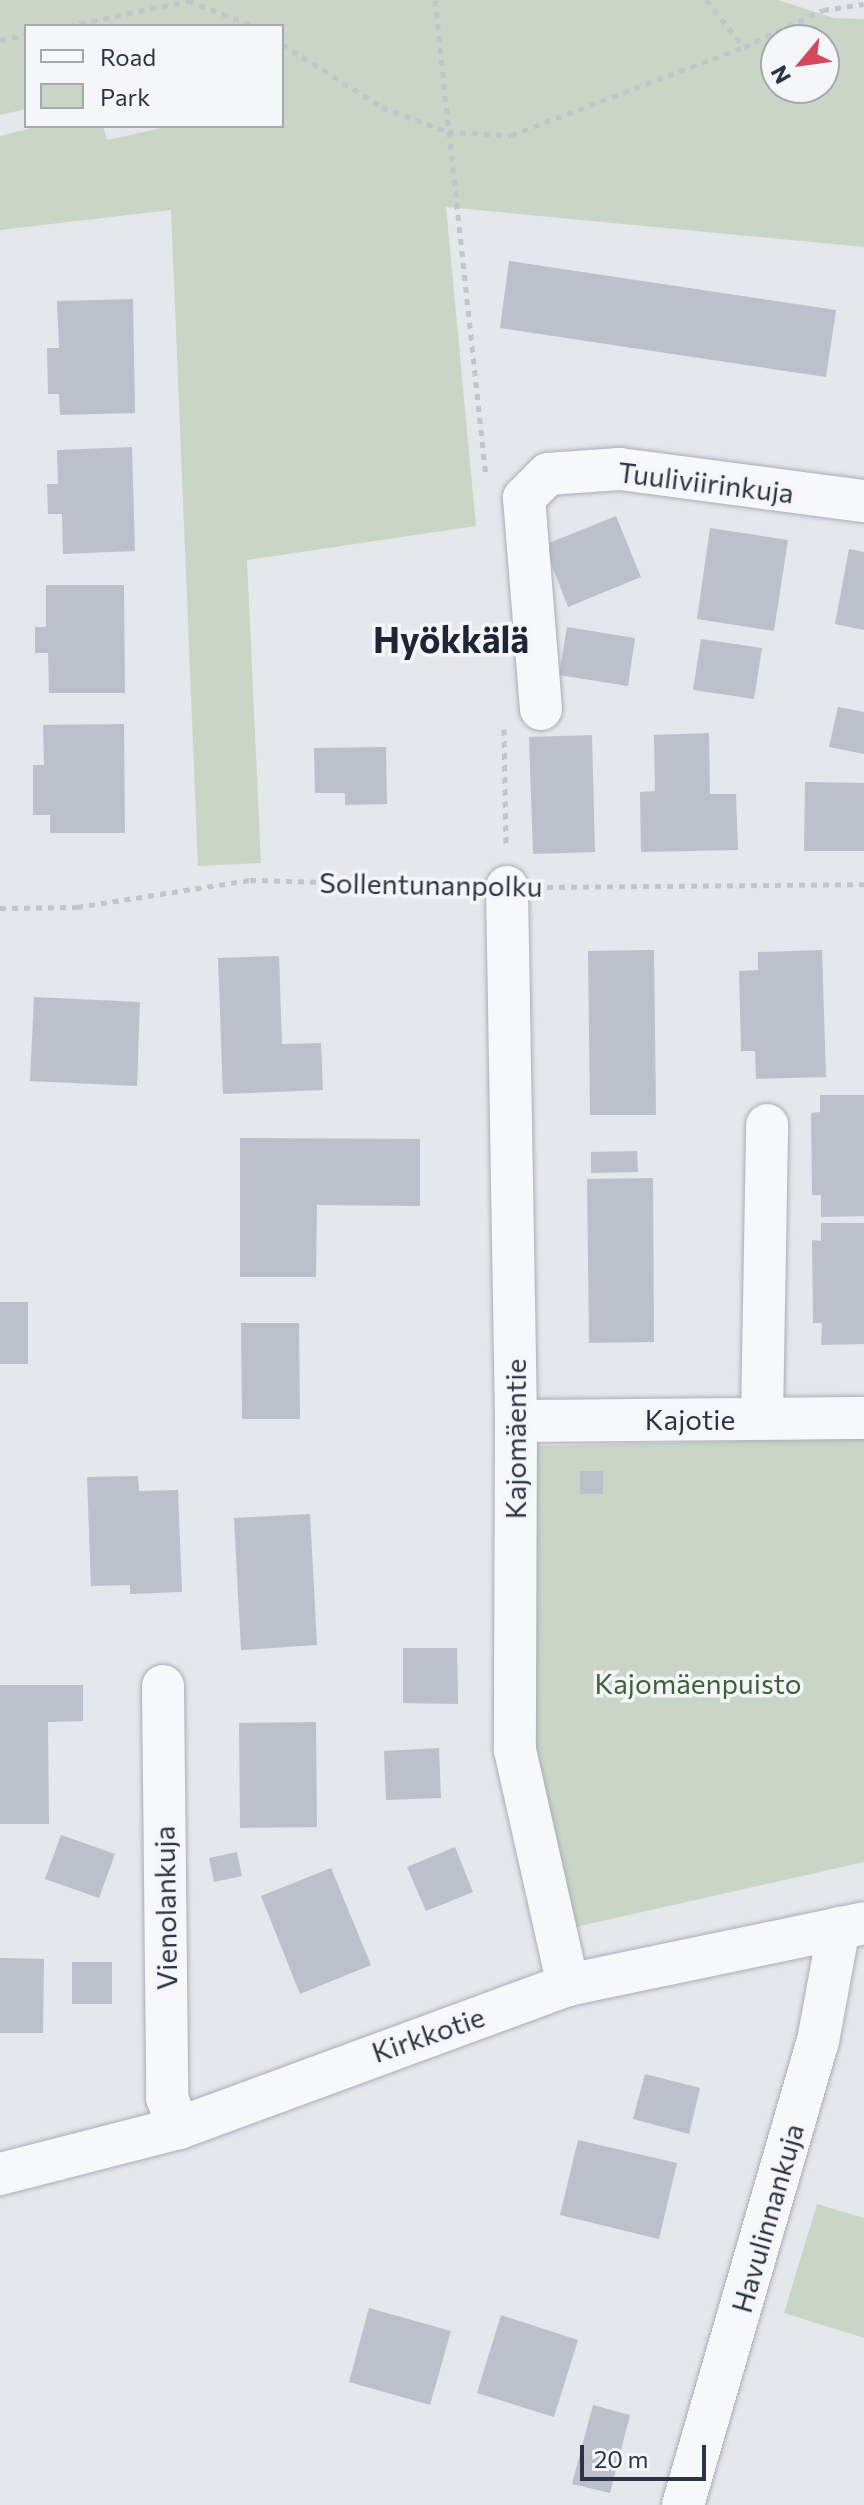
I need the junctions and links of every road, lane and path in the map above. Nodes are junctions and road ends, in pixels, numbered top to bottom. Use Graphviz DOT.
graph roads {
  1 [pos="435,0"];
  2 [pos="706,0"];
  3 [pos="864,4"];
  4 [pos="78,24"];
  5 [pos="250,24"];
  6 [pos="24,35"];
  7 [pos="0,40"];
  8 [pos="284,45"];
  9 [pos="744,47"];
  10 [pos="448,132"];
  11 [pos="488,493"];
  12 [pos="864,501"];
  13 [pos="522,714"];
  14 [pos="864,884"];
  15 [pos="507,887"];
  16 [pos="0,908"];
  17 [pos="767,1125"];
  18 [pos="864,1418"];
  19 [pos="762,1419"];
  20 [pos="516,1421"];
  21 [pos="163,1686"];
  22 [pos="852,1925"];
  23 [pos="568,1985"];
  24 [pos="179,2128"];
  25 [pos="0,2174"];
  26 [pos="683,2505"];
  1 -- 10 [label="path"];
  2 -- 9 [label="path"];
  3 -- 9 [label="path"];
  4 -- 5 [label="path"];
  6 -- 7 [label="path"];
  8 -- 10 [label="path"];
  9 -- 10 [label="path"];
  10 -- 11 [label="path"];
  12 -- 13 [label="street, Tuuliviirinkuja"];
  13 -- 15 [label="path"];
  14 -- 15 [label="path, Sollentunanpolku"];
  15 -- 16 [label="path, Sollentunanpolku"];
  15 -- 20 [label="street, Kajomäentie"];
  17 -- 19 [label="street"];
  18 -- 19 [label="street, Kajotie"];
  19 -- 20 [label="street, Kajotie"];
  20 -- 23 [label="street, Kajomäentie"];
  21 -- 24 [label="street, Vienolankuja"];
  22 -- 23 [label="street, Kirkkotie"];
  22 -- 26 [label="street, Havulinnankuja"];
  23 -- 24 [label="street, Kirkkotie"];
  24 -- 25 [label="street, Kirkkotie"];
}
